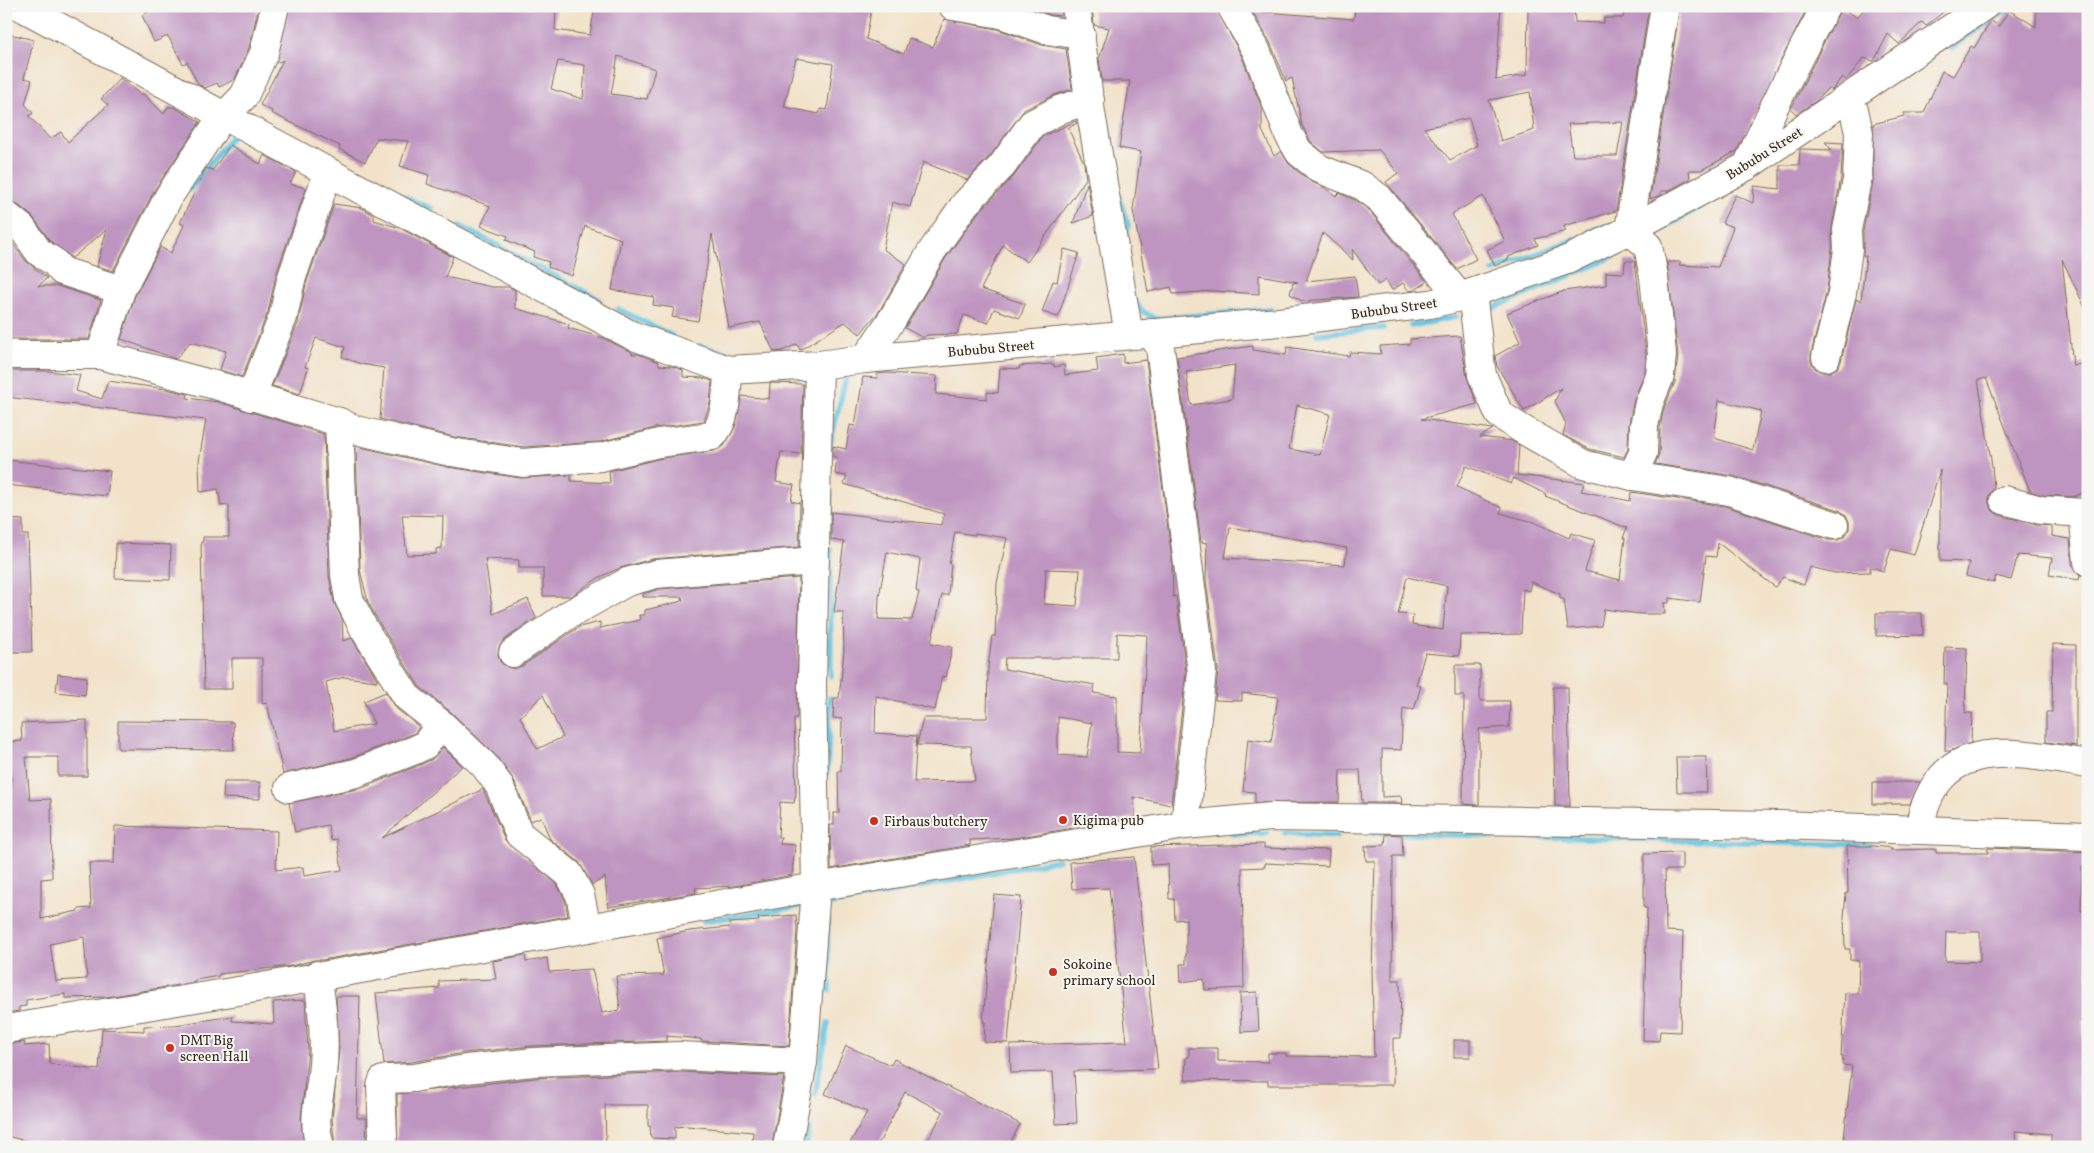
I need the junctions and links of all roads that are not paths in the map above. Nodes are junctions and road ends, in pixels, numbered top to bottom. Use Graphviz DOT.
graph roads {
  1 [pos="275,6"];
  2 [pos="953,6"];
  3 [pos="1076,6"];
  4 [pos="1231,6"];
  5 [pos="1665,6"];
  6 [pos="1826,6"];
  7 [pos="1984,6"];
  8 [pos="28,8"];
  9 [pos="1081,35"];
  10 [pos="1090,100"];
  11 [pos="1840,103"];
  12 [pos="226,118"];
  13 [pos="1747,166"];
  14 [pos="328,172"];
  15 [pos="6,215"];
  16 [pos="1629,230"];
  17 [pos="121,290"];
  18 [pos="1466,295"];
  19 [pos="1140,334"];
  20 [pos="6,355"];
  21 [pos="100,355"];
  22 [pos="1826,357"];
  23 [pos="865,359"];
  24 [pos="819,365"];
  25 [pos="728,370"];
  26 [pos="251,397"];
  27 [pos="340,422"];
  28 [pos="1632,476"];
  29 [pos="2004,500"];
  30 [pos="1834,525"];
  31 [pos="815,562"];
  32 [pos="2088,562"];
  33 [pos="512,653"];
  34 [pos="441,724"];
  35 [pos="2088,764"];
  36 [pos="289,788"];
  37 [pos="1185,825"];
  38 [pos="1919,829"];
  39 [pos="2088,836"];
  40 [pos="816,887"];
  41 [pos="587,928"];
  42 [pos="317,976"];
  43 [pos="6,1029"];
  44 [pos="804,1062"];
  45 [pos="320,1147"];
  46 [pos="381,1147"];
  47 [pos="787,1147"];
  1 -- 12 [label="street"];
  2 -- 9 [label="street"];
  3 -- 9 [label="street"];
  4 -- 18 [label="street"];
  5 -- 16 [label="street"];
  6 -- 13 [label="street"];
  7 -- 11 [label="street, Bububu Street"];
  8 -- 12 [label="street"];
  9 -- 10 [label="street"];
  10 -- 19 [label="street"];
  10 -- 23 [label="street"];
  11 -- 13 [label="street, Bububu Street"];
  11 -- 22 [label="street"];
  12 -- 14 [label="street"];
  12 -- 17 [label="street"];
  13 -- 16 [label="street, Bububu Street"];
  14 -- 25 [label="street"];
  14 -- 26 [label="street"];
  15 -- 17 [label="street"];
  16 -- 18 [label="street, Bububu Street"];
  16 -- 28 [label="street"];
  17 -- 21 [label="street"];
  18 -- 19 [label="street, Bububu Street"];
  18 -- 28 [label="street"];
  19 -- 23 [label="street, Bububu Street"];
  19 -- 37 [label="street"];
  20 -- 21 [label="street"];
  21 -- 26 [label="street"];
  23 -- 24 [label="street, Bububu Street"];
  24 -- 25 [label="street, Bububu Street"];
  24 -- 31 [label="street"];
  25 -- 27 [label="street"];
  26 -- 27 [label="street"];
  27 -- 34 [label="street"];
  28 -- 30 [label="street"];
  29 -- 32 [label="street"];
  31 -- 33 [label="street"];
  31 -- 40 [label="street"];
  34 -- 36 [label="street"];
  34 -- 41 [label="street"];
  35 -- 38 [label="street"];
  37 -- 38 [label="street"];
  37 -- 40 [label="street"];
  38 -- 39 [label="street"];
  40 -- 41 [label="street"];
  40 -- 44 [label="street"];
  41 -- 42 [label="street"];
  42 -- 43 [label="street"];
  42 -- 45 [label="street"];
  44 -- 46 [label="street"];
  44 -- 47 [label="street"];
}
